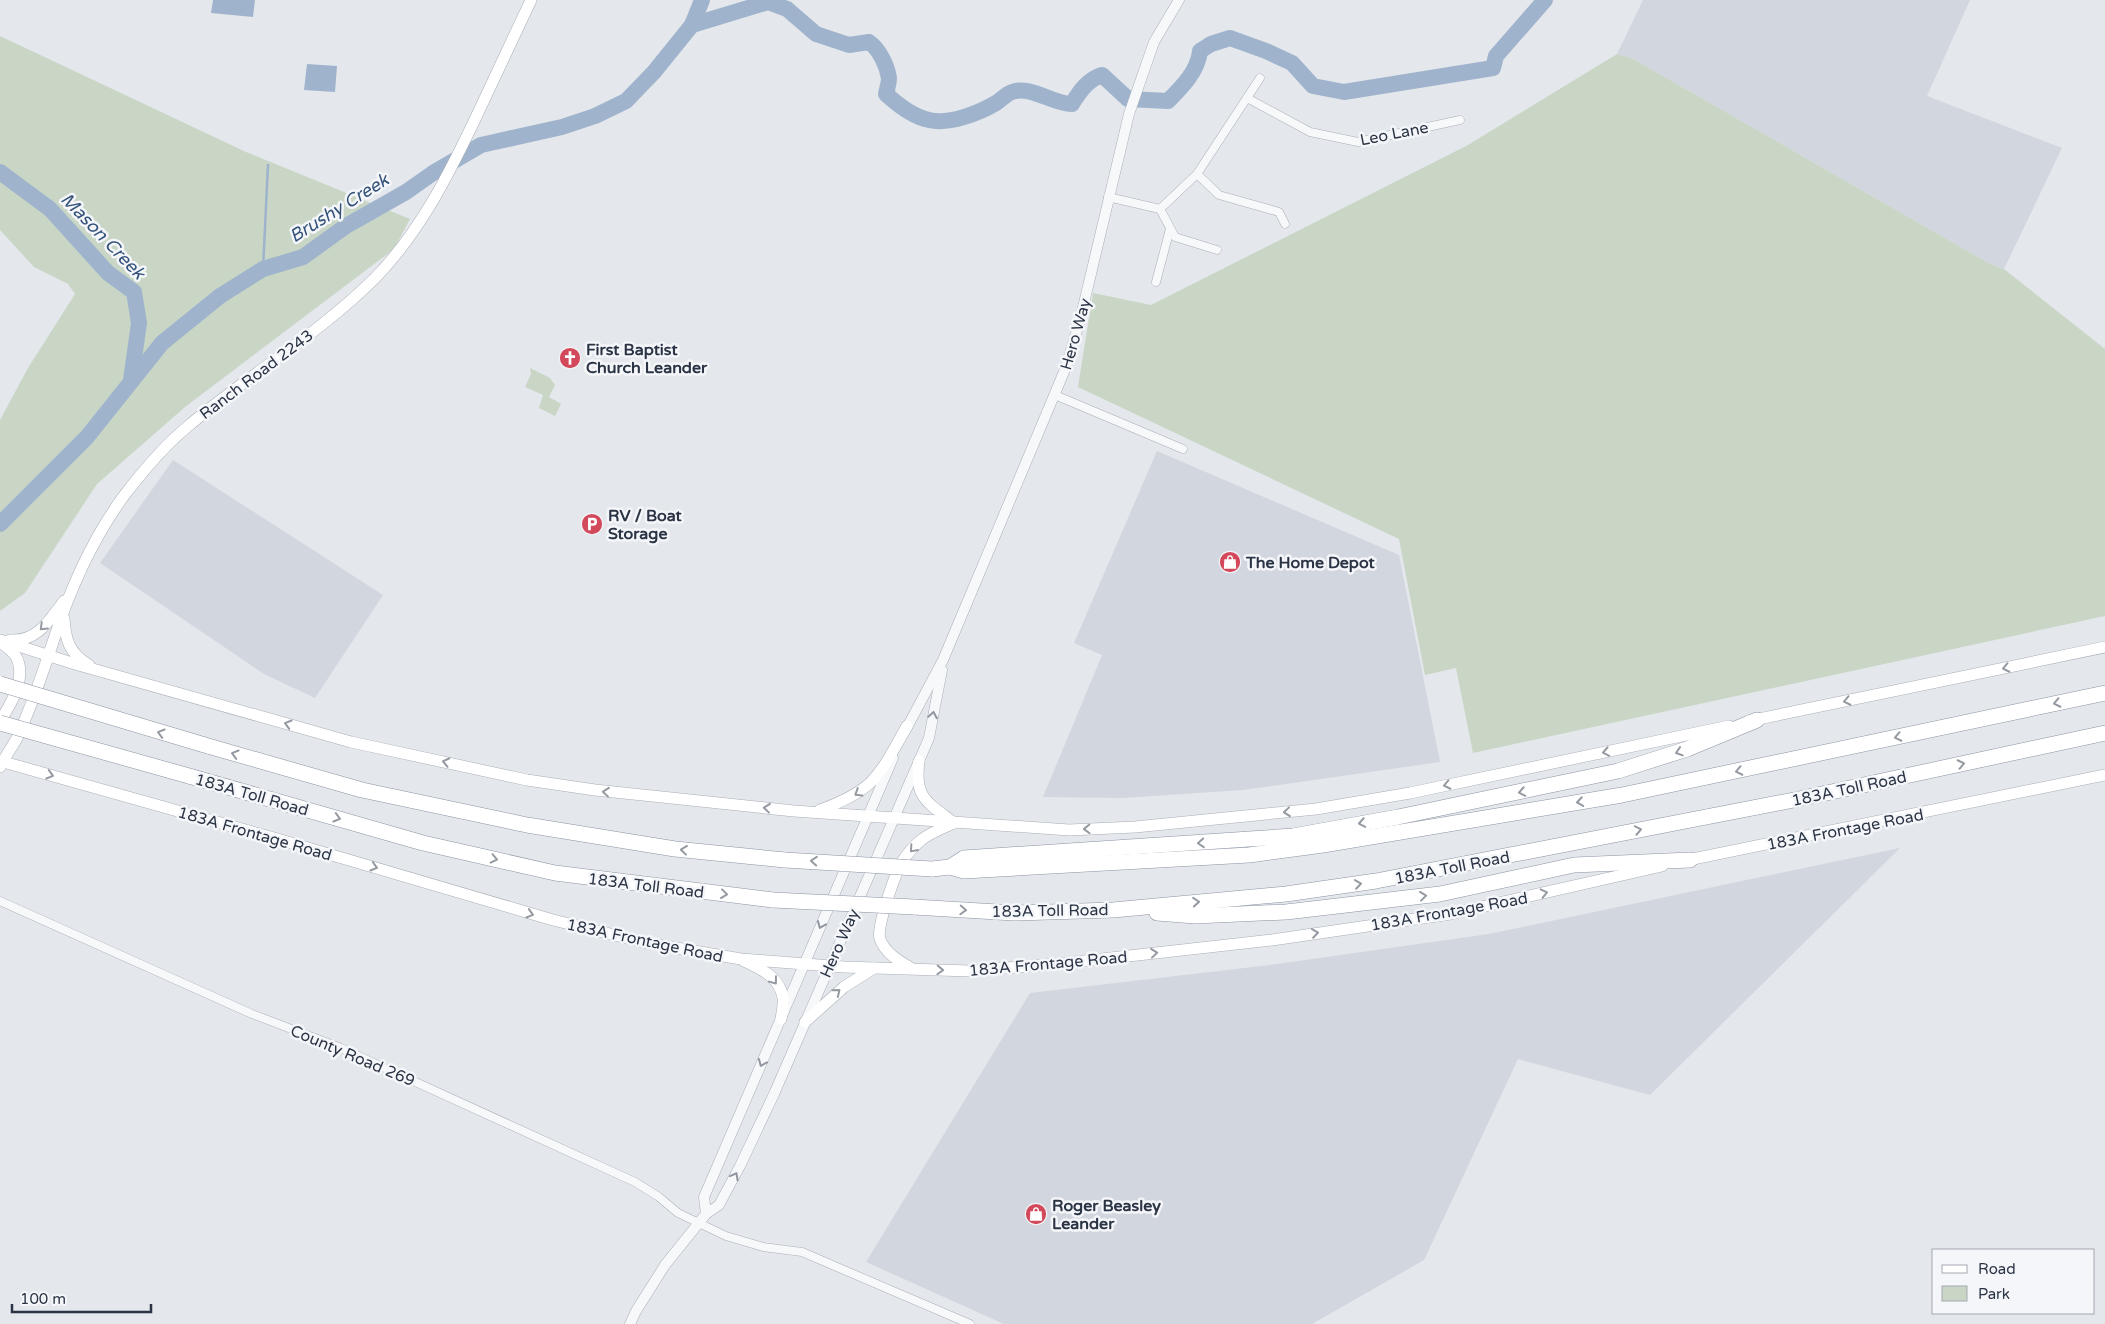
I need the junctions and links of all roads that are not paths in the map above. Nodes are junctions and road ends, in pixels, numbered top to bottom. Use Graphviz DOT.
graph roads {
  1 [pos="531,0"];
  2 [pos="1179,0"];
  3 [pos="1260,78"];
  4 [pos="1247,98"];
  5 [pos="1460,120"];
  6 [pos="1197,174"];
  7 [pos="1108,197"];
  8 [pos="1160,209"];
  9 [pos="1285,224"];
  10 [pos="1170,228"];
  11 [pos="1217,250"];
  12 [pos="1156,282"];
  13 [pos="1055,395"];
  14 [pos="1183,449"];
  15 [pos="72,590"];
  16 [pos="63,613"];
  17 [pos="0,641"];
  18 [pos="2105,647"];
  19 [pos="48,656"];
  20 [pos="943,660"];
  21 [pos="104,672"];
  22 [pos="0,684"];
  23 [pos="2105,693"];
  24 [pos="1757,720"];
  25 [pos="0,722"];
  26 [pos="907,726"];
  27 [pos="2105,733"];
  28 [pos="919,761"];
  29 [pos="1,763"];
  30 [pos="2105,775"];
  31 [pos="816,812"];
  32 [pos="868,816"];
  33 [pos="894,818"];
  34 [pos="954,823"];
  35 [pos="1690,860"];
  36 [pos="950,867"];
  37 [pos="0,901"];
  38 [pos="886,906"];
  39 [pos="1113,910"];
  40 [pos="741,959"];
  41 [pos="805,963"];
  42 [pos="830,965"];
  43 [pos="874,968"];
  44 [pos="912,969"];
  45 [pos="781,1018"];
  46 [pos="805,1022"];
  47 [pos="706,1214"];
  48 [pos="698,1224"];
  49 [pos="630,1324"];
  50 [pos="970,1324"];
  1 -- 15 [label="main road, Ranch Road 2243"];
  2 -- 7 [label="street, Hero Way"];
  3 -- 4 [label="street"];
  4 -- 5 [label="street, Leo Lane"];
  4 -- 6 [label="street"];
  6 -- 8 [label="street"];
  6 -- 9 [label="street"];
  7 -- 8 [label="street"];
  7 -- 13 [label="street, Hero Way"];
  8 -- 10 [label="street"];
  10 -- 11 [label="street"];
  10 -- 12 [label="street"];
  13 -- 14 [label="street"];
  13 -- 20 [label="street, Hero Way"];
  15 -- 16 [label="main road, Ranch Road 2243"];
  15 -- 17 [label="main road, one-way"];
  16 -- 19 [label="main road, Ranch Road 2243"];
  16 -- 21 [label="main road"];
  17 -- 19 [label="main road"];
  17 -- 25 [label="main road"];
  18 -- 24 [label="main road, one-way"];
  19 -- 21 [label="main road"];
  19 -- 29 [label="main road, Ranch Road 2243"];
  20 -- 26 [label="street, Hero Way"];
  28 -- 20 [label="street, Hero Way, one-way"];
  31 -- 21 [label="main road, one-way"];
  36 -- 22 [label="highway, 183A Toll Road, one-way, bridge"];
  23 -- 36 [label="highway, 183A Toll Road, one-way"];
  24 -- 34 [label="main road, one-way"];
  24 -- 36 [label="highway, one-way"];
  25 -- 38 [label="highway, 183A Toll Road, one-way, bridge"];
  26 -- 31 [label="main road, one-way"];
  26 -- 32 [label="street, Hero Way"];
  39 -- 27 [label="highway, 183A Toll Road, one-way"];
  28 -- 33 [label="street, Hero Way"];
  28 -- 34 [label="main road"];
  29 -- 40 [label="main road, 183A Frontage Road, one-way"];
  30 -- 35 [label="main road, 183A Frontage Road"];
  31 -- 32 [label="main road"];
  32 -- 33 [label="main road"];
  32 -- 41 [label="street, Hero Way, one-way"];
  33 -- 34 [label="main road"];
  33 -- 42 [label="street, Hero Way"];
  34 -- 38 [label="main road, one-way"];
  39 -- 35 [label="highway, one-way"];
  44 -- 35 [label="main road, 183A Frontage Road, one-way"];
  37 -- 48 [label="street, County Road 269"];
  38 -- 39 [label="highway, 183A Toll Road, one-way, bridge"];
  38 -- 44 [label="main road"];
  40 -- 41 [label="main road, 183A Frontage Road"];
  40 -- 45 [label="main road, one-way"];
  41 -- 42 [label="main road, 183A Frontage Road"];
  41 -- 45 [label="street, Hero Way"];
  42 -- 43 [label="main road, 183A Frontage Road"];
  42 -- 46 [label="street, Hero Way"];
  43 -- 44 [label="main road, 183A Frontage Road"];
  46 -- 43 [label="main road, one-way"];
  45 -- 47 [label="street, Hero Way, one-way"];
  47 -- 46 [label="street, Hero Way, one-way"];
  47 -- 48 [label="street, Hero Way"];
  48 -- 49 [label="street, Hero Way"];
  48 -- 50 [label="street, County Road 269"];
}
